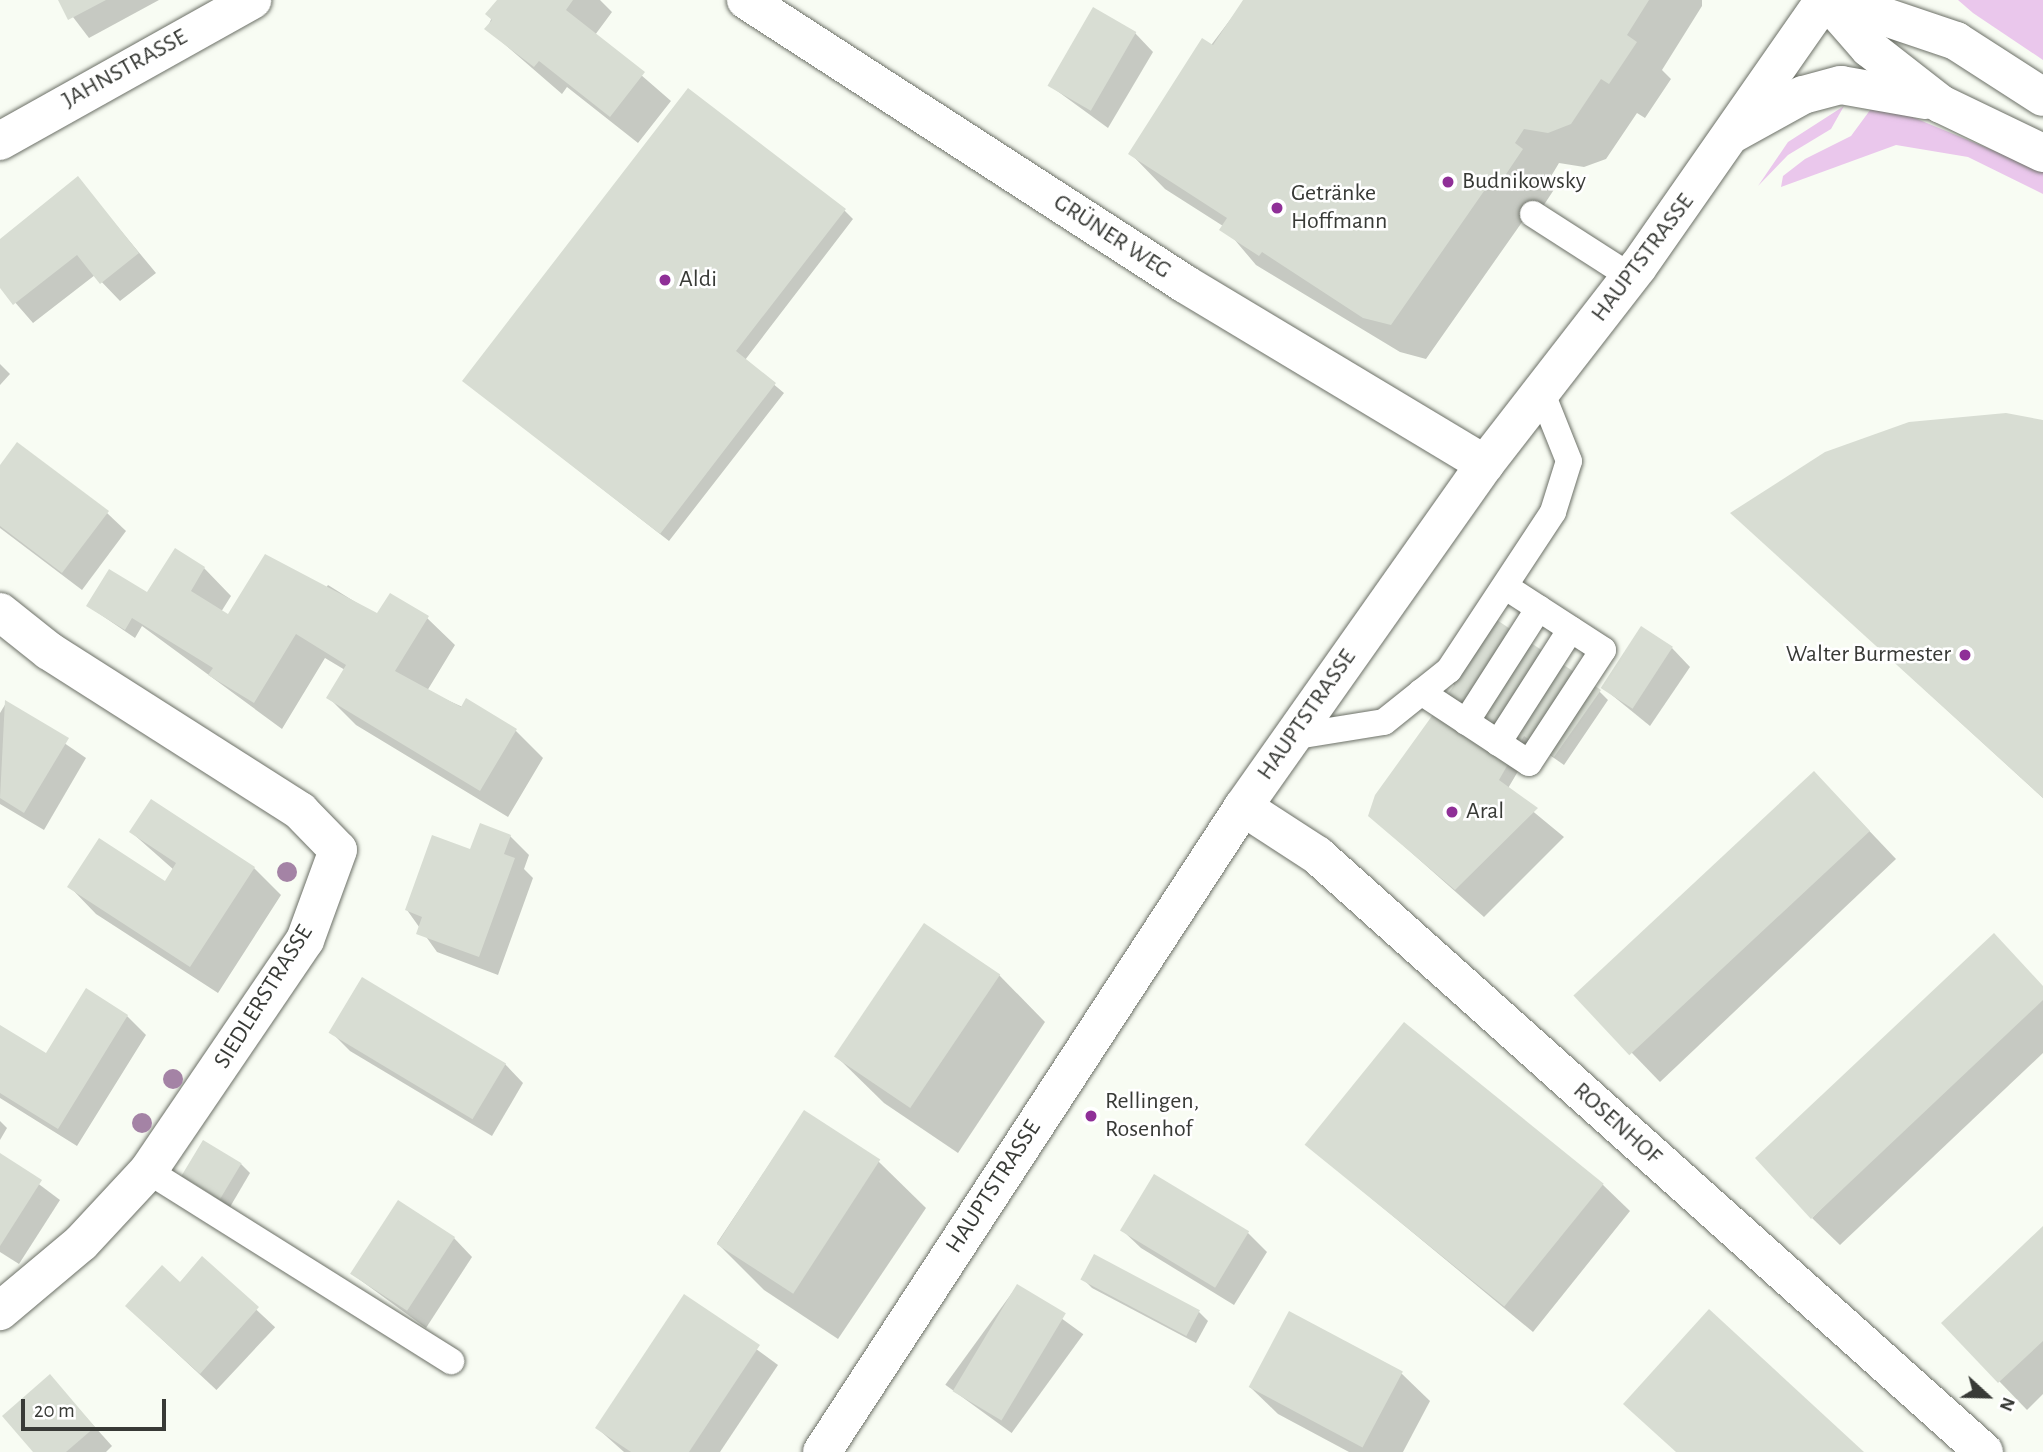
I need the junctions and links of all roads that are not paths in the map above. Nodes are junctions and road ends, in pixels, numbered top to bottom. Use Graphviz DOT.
graph roads {
  1 [pos="252,0"];
  2 [pos="746,0"];
  3 [pos="1826,0"];
  4 [pos="1835,0"];
  5 [pos="1926,0"];
  6 [pos="1956,41"];
  7 [pos="2043,97"];
  8 [pos="1941,104"];
  9 [pos="1734,133"];
  10 [pos="0,141"];
  11 [pos="2043,153"];
  12 [pos="1534,214"];
  13 [pos="1631,277"];
  14 [pos="1541,391"];
  15 [pos="1485,464"];
  16 [pos="1506,587"];
  17 [pos="1539,608"];
  18 [pos="0,612"];
  19 [pos="1570,629"];
  20 [pos="1421,692"];
  21 [pos="1466,722"];
  22 [pos="1292,737"];
  23 [pos="1498,743"];
  24 [pos="1242,807"];
  25 [pos="148,1171"];
  26 [pos="0,1311"];
  27 [pos="451,1361"];
  28 [pos="822,1452"];
  29 [pos="1984,1452"];
  1 -- 10 [label="main road, JAHNSTRASSE"];
  2 -- 15 [label="main road, GRÜNER WEG"];
  3 -- 8 [label="main road"];
  3 -- 9 [label="main road, HAUPTSTRASSE"];
  4 -- 6 [label="main road"];
  5 -- 6 [label="main road"];
  6 -- 7 [label="main road"];
  8 -- 9 [label="main road"];
  8 -- 11 [label="main road"];
  9 -- 13 [label="main road, HAUPTSTRASSE"];
  12 -- 13 [label="lane"];
  13 -- 14 [label="main road, HAUPTSTRASSE"];
  14 -- 15 [label="main road, HAUPTSTRASSE"];
  14 -- 16 [label="lane"];
  15 -- 22 [label="main road, HAUPTSTRASSE"];
  16 -- 17 [label="lane"];
  16 -- 20 [label="lane"];
  17 -- 19 [label="lane"];
  17 -- 21 [label="lane"];
  18 -- 25 [label="main road, SIEDLERSTRASSE"];
  19 -- 23 [label="lane"];
  19 -- 23 [label="lane"];
  20 -- 21 [label="lane"];
  20 -- 22 [label="lane"];
  21 -- 23 [label="lane"];
  22 -- 24 [label="main road, HAUPTSTRASSE"];
  24 -- 28 [label="main road, HAUPTSTRASSE"];
  24 -- 29 [label="main road, ROSENHOF"];
  25 -- 26 [label="main road, SIEDLERSTRASSE"];
  25 -- 27 [label="lane"];
}
